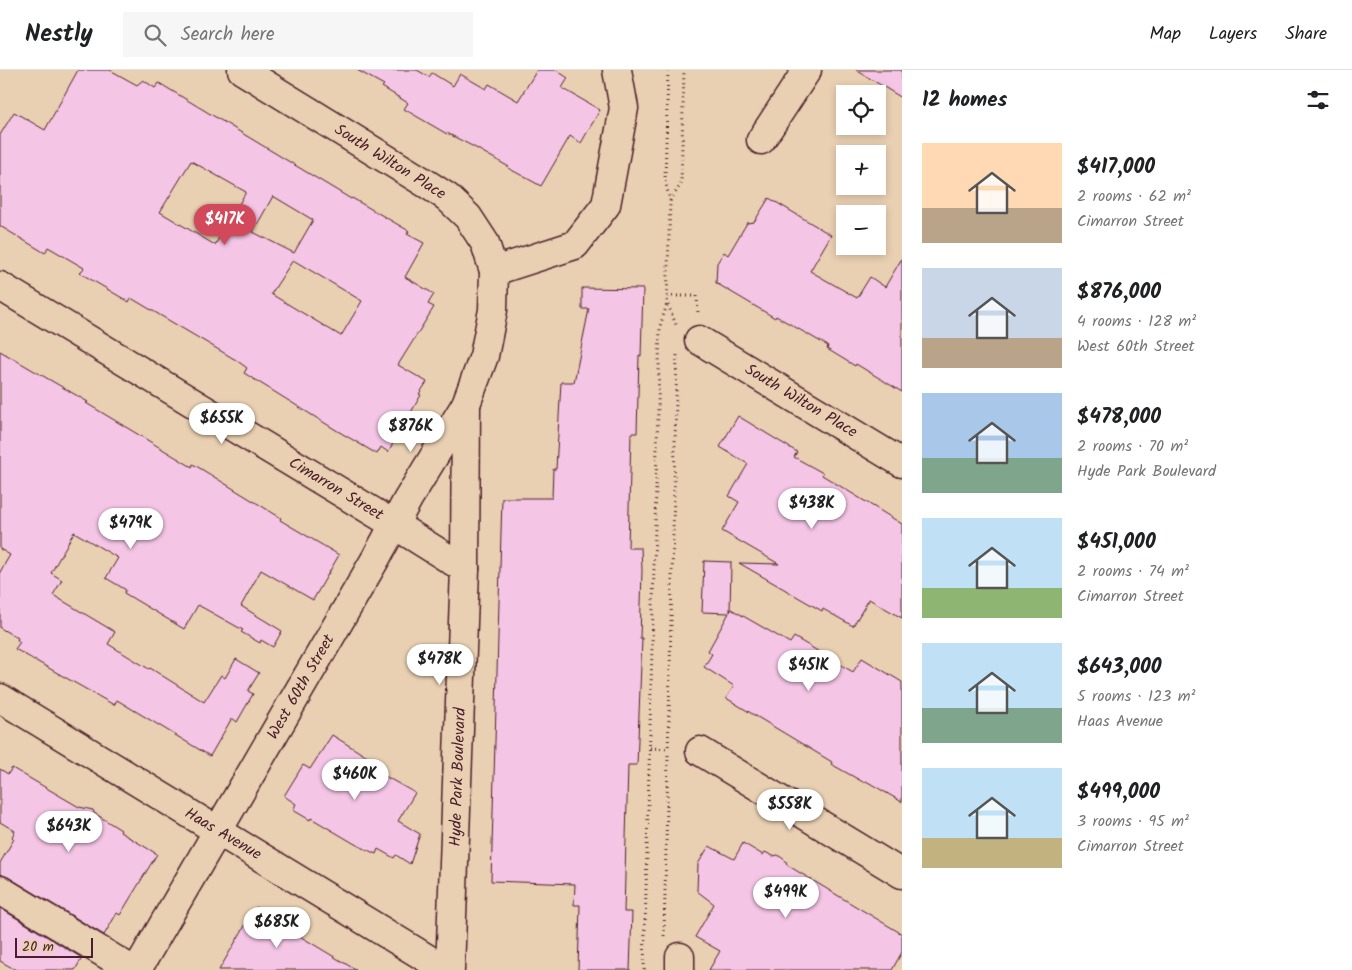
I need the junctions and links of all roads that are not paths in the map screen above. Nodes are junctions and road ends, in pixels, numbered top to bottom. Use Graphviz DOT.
graph roads {
  1 [pos="242,70"];
  2 [pos="617,70"];
  3 [pos="807,70"];
  4 [pos="761,140"];
  5 [pos="494,271"];
  6 [pos="0,286"];
  7 [pos="685,338"];
  8 [pos="466,404"];
  9 [pos="902,463"];
  10 [pos="395,525"];
  11 [pos="465,569"];
  12 [pos="0,698"];
  13 [pos="700,751"];
  14 [pos="218,831"];
  15 [pos="902,874"];
  16 [pos="0,890"];
  17 [pos="132,970"];
  18 [pos="137,970"];
  19 [pos="446,970"];
  20 [pos="450,970"];
  1 -- 5 [label="street, South Wilton Place"];
  2 -- 5 [label="street"];
  3 -- 4 [label="street"];
  5 -- 8 [label="street, South Wilton Place"];
  6 -- 10 [label="street, Cimarron Street"];
  7 -- 9 [label="street, South Wilton Place"];
  8 -- 10 [label="street, West 60th Street"];
  8 -- 11 [label="street, Hyde Park Boulevard"];
  10 -- 11 [label="street, Cimarron Street"];
  10 -- 14 [label="street, West 60th Street"];
  11 -- 20 [label="street, Hyde Park Boulevard"];
  12 -- 14 [label="street, Haas Avenue"];
  13 -- 15 [label="street"];
  14 -- 18 [label="street, West 60th Street"];
  14 -- 19 [label="street, Haas Avenue"];
  16 -- 17 [label="street"];
}
